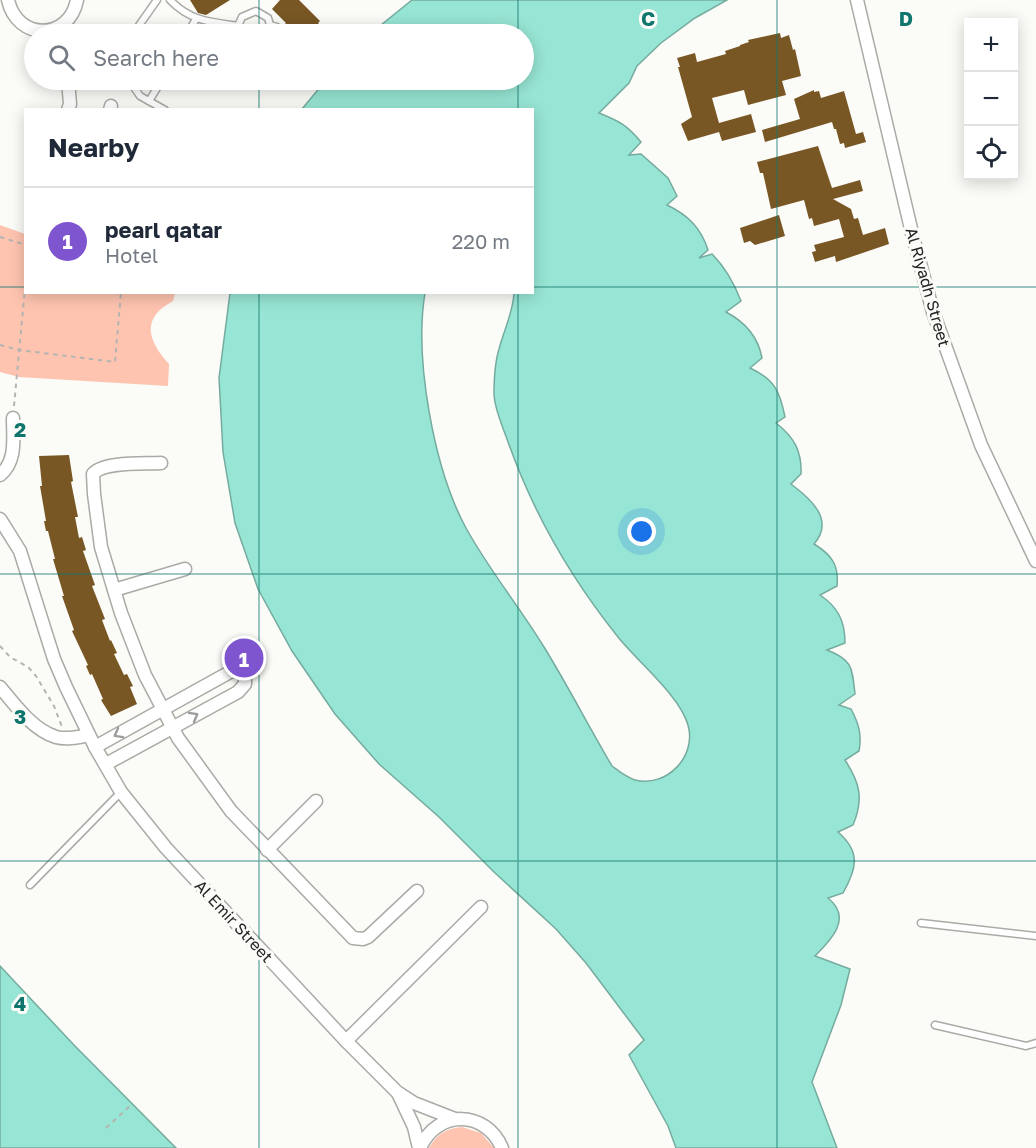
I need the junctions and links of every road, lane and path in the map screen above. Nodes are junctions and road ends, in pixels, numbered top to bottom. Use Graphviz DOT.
graph roads {
  1 [pos="8,0"];
  2 [pos="78,0"];
  3 [pos="157,0"];
  4 [pos="170,0"];
  5 [pos="857,0"];
  6 [pos="0,13"];
  7 [pos="13,15"];
  8 [pos="196,20"];
  9 [pos="69,24"];
  10 [pos="139,24"];
  11 [pos="193,24"];
  12 [pos="224,24"];
  13 [pos="239,24"];
  14 [pos="270,24"];
  15 [pos="24,26"];
  16 [pos="68,90"];
  17 [pos="136,90"];
  18 [pos="156,90"];
  19 [pos="149,101"];
  20 [pos="68,108"];
  21 [pos="161,108"];
  22 [pos="0,237"];
  23 [pos="24,244"];
  24 [pos="24,294"];
  25 [pos="121,294"];
  26 [pos="0,345"];
  27 [pos="19,350"];
  28 [pos="13,418"];
  29 [pos="161,463"];
  30 [pos="0,475"];
  31 [pos="0,519"];
  32 [pos="1036,561"];
  33 [pos="184,569"];
  34 [pos="114,590"];
  35 [pos="0,646"];
  36 [pos="0,687"];
  37 [pos="162,710"];
  38 [pos="172,728"];
  39 [pos="68,738"];
  40 [pos="92,741"];
  41 [pos="106,764"];
  42 [pos="121,792"];
  43 [pos="316,801"];
  44 [pos="267,850"];
  45 [pos="30,885"];
  46 [pos="417,891"];
  47 [pos="481,907"];
  48 [pos="921,923"];
  49 [pos="1036,936"];
  50 [pos="935,1025"];
  51 [pos="346,1041"];
  52 [pos="1036,1043"];
  53 [pos="397,1092"];
  54 [pos="132,1104"];
  55 [pos="455,1119"];
  56 [pos="106,1128"];
  57 [pos="419,1148"];
  58 [pos="502,1148"];
  1 -- 7 [label="street"];
  2 -- 9 [label="street"];
  3 -- 10 [label="lane"];
  4 -- 8 [label="lane"];
  5 -- 32 [label="street, Al Riyadh Street"];
  6 -- 7 [label="street"];
  7 -- 15 [label="street"];
  8 -- 11 [label="lane"];
  8 -- 12 [label="lane"];
  13 -- 14 [label="lane"];
  16 -- 20 [label="street"];
  17 -- 19 [label="lane"];
  18 -- 19 [label="lane"];
  19 -- 21 [label="lane"];
  22 -- 23 [label="path"];
  24 -- 27 [label="path"];
  25 -- 27 [label="path"];
  26 -- 27 [label="path"];
  27 -- 28 [label="path"];
  28 -- 30 [label="street"];
  29 -- 34 [label="street"];
  31 -- 40 [label="street, Al Emir Street"];
  33 -- 34 [label="street"];
  34 -- 37 [label="street"];
  35 -- 39 [label="path"];
  36 -- 39 [label="street"];
  37 -- 38 [label="street"];
  38 -- 37 [label="street, one-way"];
  37 -- 40 [label="street, one-way"];
  38 -- 41 [label="street"];
  38 -- 44 [label="street"];
  39 -- 40 [label="street"];
  40 -- 41 [label="street, Al Emir Street"];
  41 -- 42 [label="street, Al Emir Street"];
  42 -- 45 [label="lane"];
  42 -- 51 [label="street, Al Emir Street"];
  43 -- 44 [label="street"];
  44 -- 46 [label="street"];
  47 -- 51 [label="street"];
  48 -- 49 [label="lane"];
  50 -- 52 [label="lane"];
  51 -- 53 [label="street, Al Emir Street"];
  53 -- 55 [label="street, Al Emir Street"];
  53 -- 57 [label="street, Al Emir Street"];
  54 -- 56 [label="path"];
  55 -- 57 [label="street, Al Emir Street"];
  55 -- 58 [label="street, Al Emir Street"];
}
